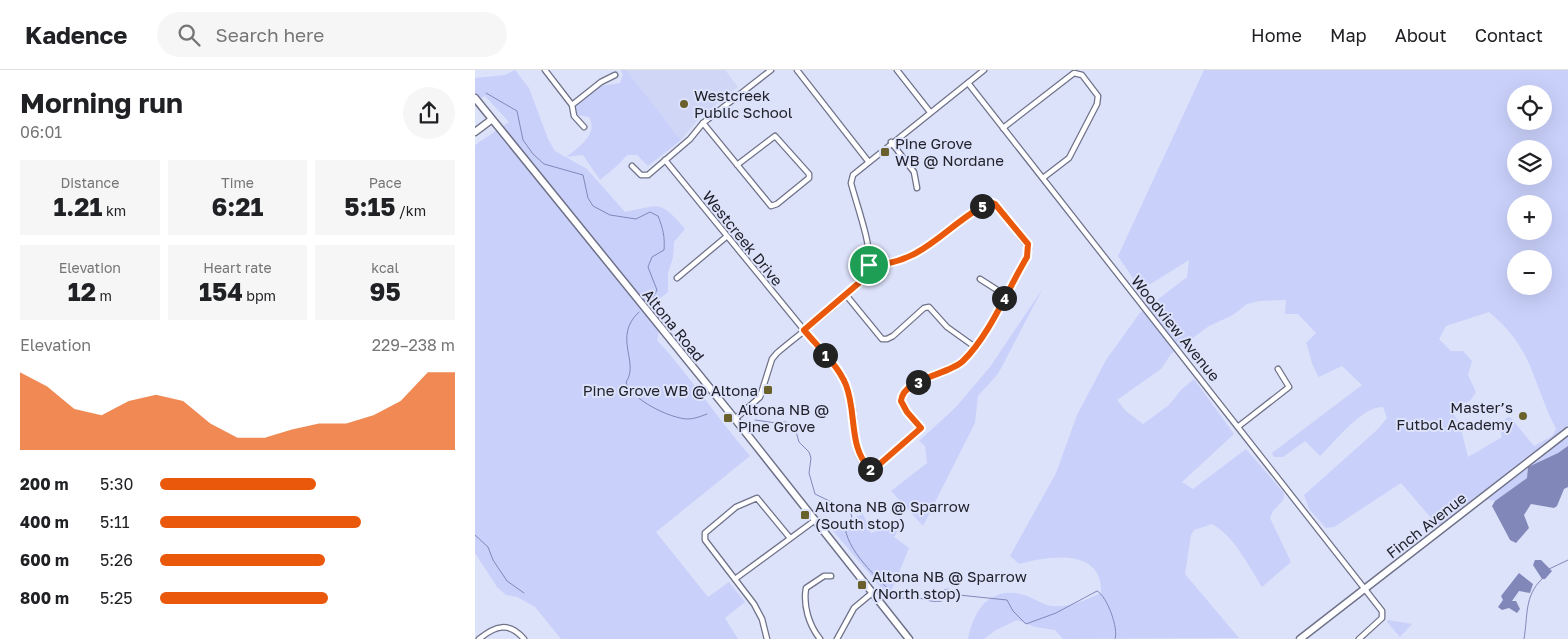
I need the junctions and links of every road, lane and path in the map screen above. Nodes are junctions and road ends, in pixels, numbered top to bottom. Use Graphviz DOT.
graph roads {
  1 [pos="545,70"];
  2 [pos="771,70"];
  3 [pos="797,70"];
  4 [pos="897,70"];
  5 [pos="984,70"];
  6 [pos="615,75"];
  7 [pos="968,83"];
  8 [pos="475,98"];
  9 [pos="572,105"];
  10 [pos="930,112"];
  11 [pos="491,120"];
  12 [pos="703,123"];
  13 [pos="584,127"];
  14 [pos="1003,128"];
  15 [pos="475,132"];
  16 [pos="891,142"];
  17 [pos="665,160"];
  18 [pos="868,160"];
  19 [pos="737,165"];
  20 [pos="632,166"];
  21 [pos="1043,178"];
  22 [pos="917,188"];
  23 [pos="726,237"];
  24 [pos="869,265"];
  25 [pos="677,278"];
  26 [pos="980,279"];
  27 [pos="1005,294"];
  28 [pos="846,295"];
  29 [pos="804,330"];
  30 [pos="975,347"];
  31 [pos="1278,369"];
  32 [pos="735,419"];
  33 [pos="1239,426"];
  34 [pos="1568,431"];
  35 [pos="814,521"];
  36 [pos="790,538"];
  37 [pos="831,576"];
  38 [pos="735,579"];
  39 [pos="1364,589"];
  40 [pos="872,593"];
  41 [pos="479,639"];
  42 [pos="524,639"];
  43 [pos="767,639"];
  44 [pos="820,639"];
  45 [pos="837,639"];
  46 [pos="909,639"];
  47 [pos="1300,639"];
  48 [pos="1359,639"];
  1 -- 9 [label="street"];
  2 -- 12 [label="street"];
  3 -- 18 [label="street"];
  4 -- 10 [label="street"];
  5 -- 7 [label="street"];
  6 -- 9 [label="street"];
  7 -- 10 [label="street"];
  7 -- 14 [label="street, Woodview Avenue"];
  8 -- 11 [label="main road, Altona Road"];
  9 -- 13 [label="street"];
  10 -- 16 [label="street"];
  11 -- 15 [label="main road"];
  11 -- 32 [label="main road, Altona Road"];
  12 -- 17 [label="street"];
  12 -- 19 [label="street"];
  14 -- 21 [label="street, Woodview Avenue"];
  14 -- 21 [label="street"];
  16 -- 18 [label="street"];
  16 -- 22 [label="street"];
  17 -- 20 [label="street"];
  17 -- 23 [label="street, Westcreek Drive"];
  18 -- 24 [label="street"];
  19 -- 19 [label="street"];
  21 -- 33 [label="street, Woodview Avenue"];
  23 -- 25 [label="street"];
  23 -- 29 [label="street, Westcreek Drive"];
  24 -- 27 [label="street"];
  24 -- 28 [label="street"];
  26 -- 27 [label="street"];
  27 -- 30 [label="street"];
  28 -- 29 [label="street"];
  28 -- 30 [label="street"];
  29 -- 30 [label="street, Westcreek Drive"];
  29 -- 32 [label="street"];
  31 -- 33 [label="street"];
  32 -- 35 [label="main road, Altona Road"];
  33 -- 39 [label="street, Woodview Avenue"];
  34 -- 39 [label="main road, Finch Avenue"];
  35 -- 36 [label="street"];
  35 -- 40 [label="main road, Altona Road"];
  36 -- 38 [label="street"];
  36 -- 38 [label="street"];
  37 -- 44 [label="street"];
  38 -- 43 [label="street"];
  39 -- 47 [label="main road, Finch Avenue"];
  39 -- 48 [label="street, Woodview Avenue"];
  40 -- 45 [label="street"];
  40 -- 46 [label="main road, Altona Road"];
  41 -- 42 [label="street"];
}
